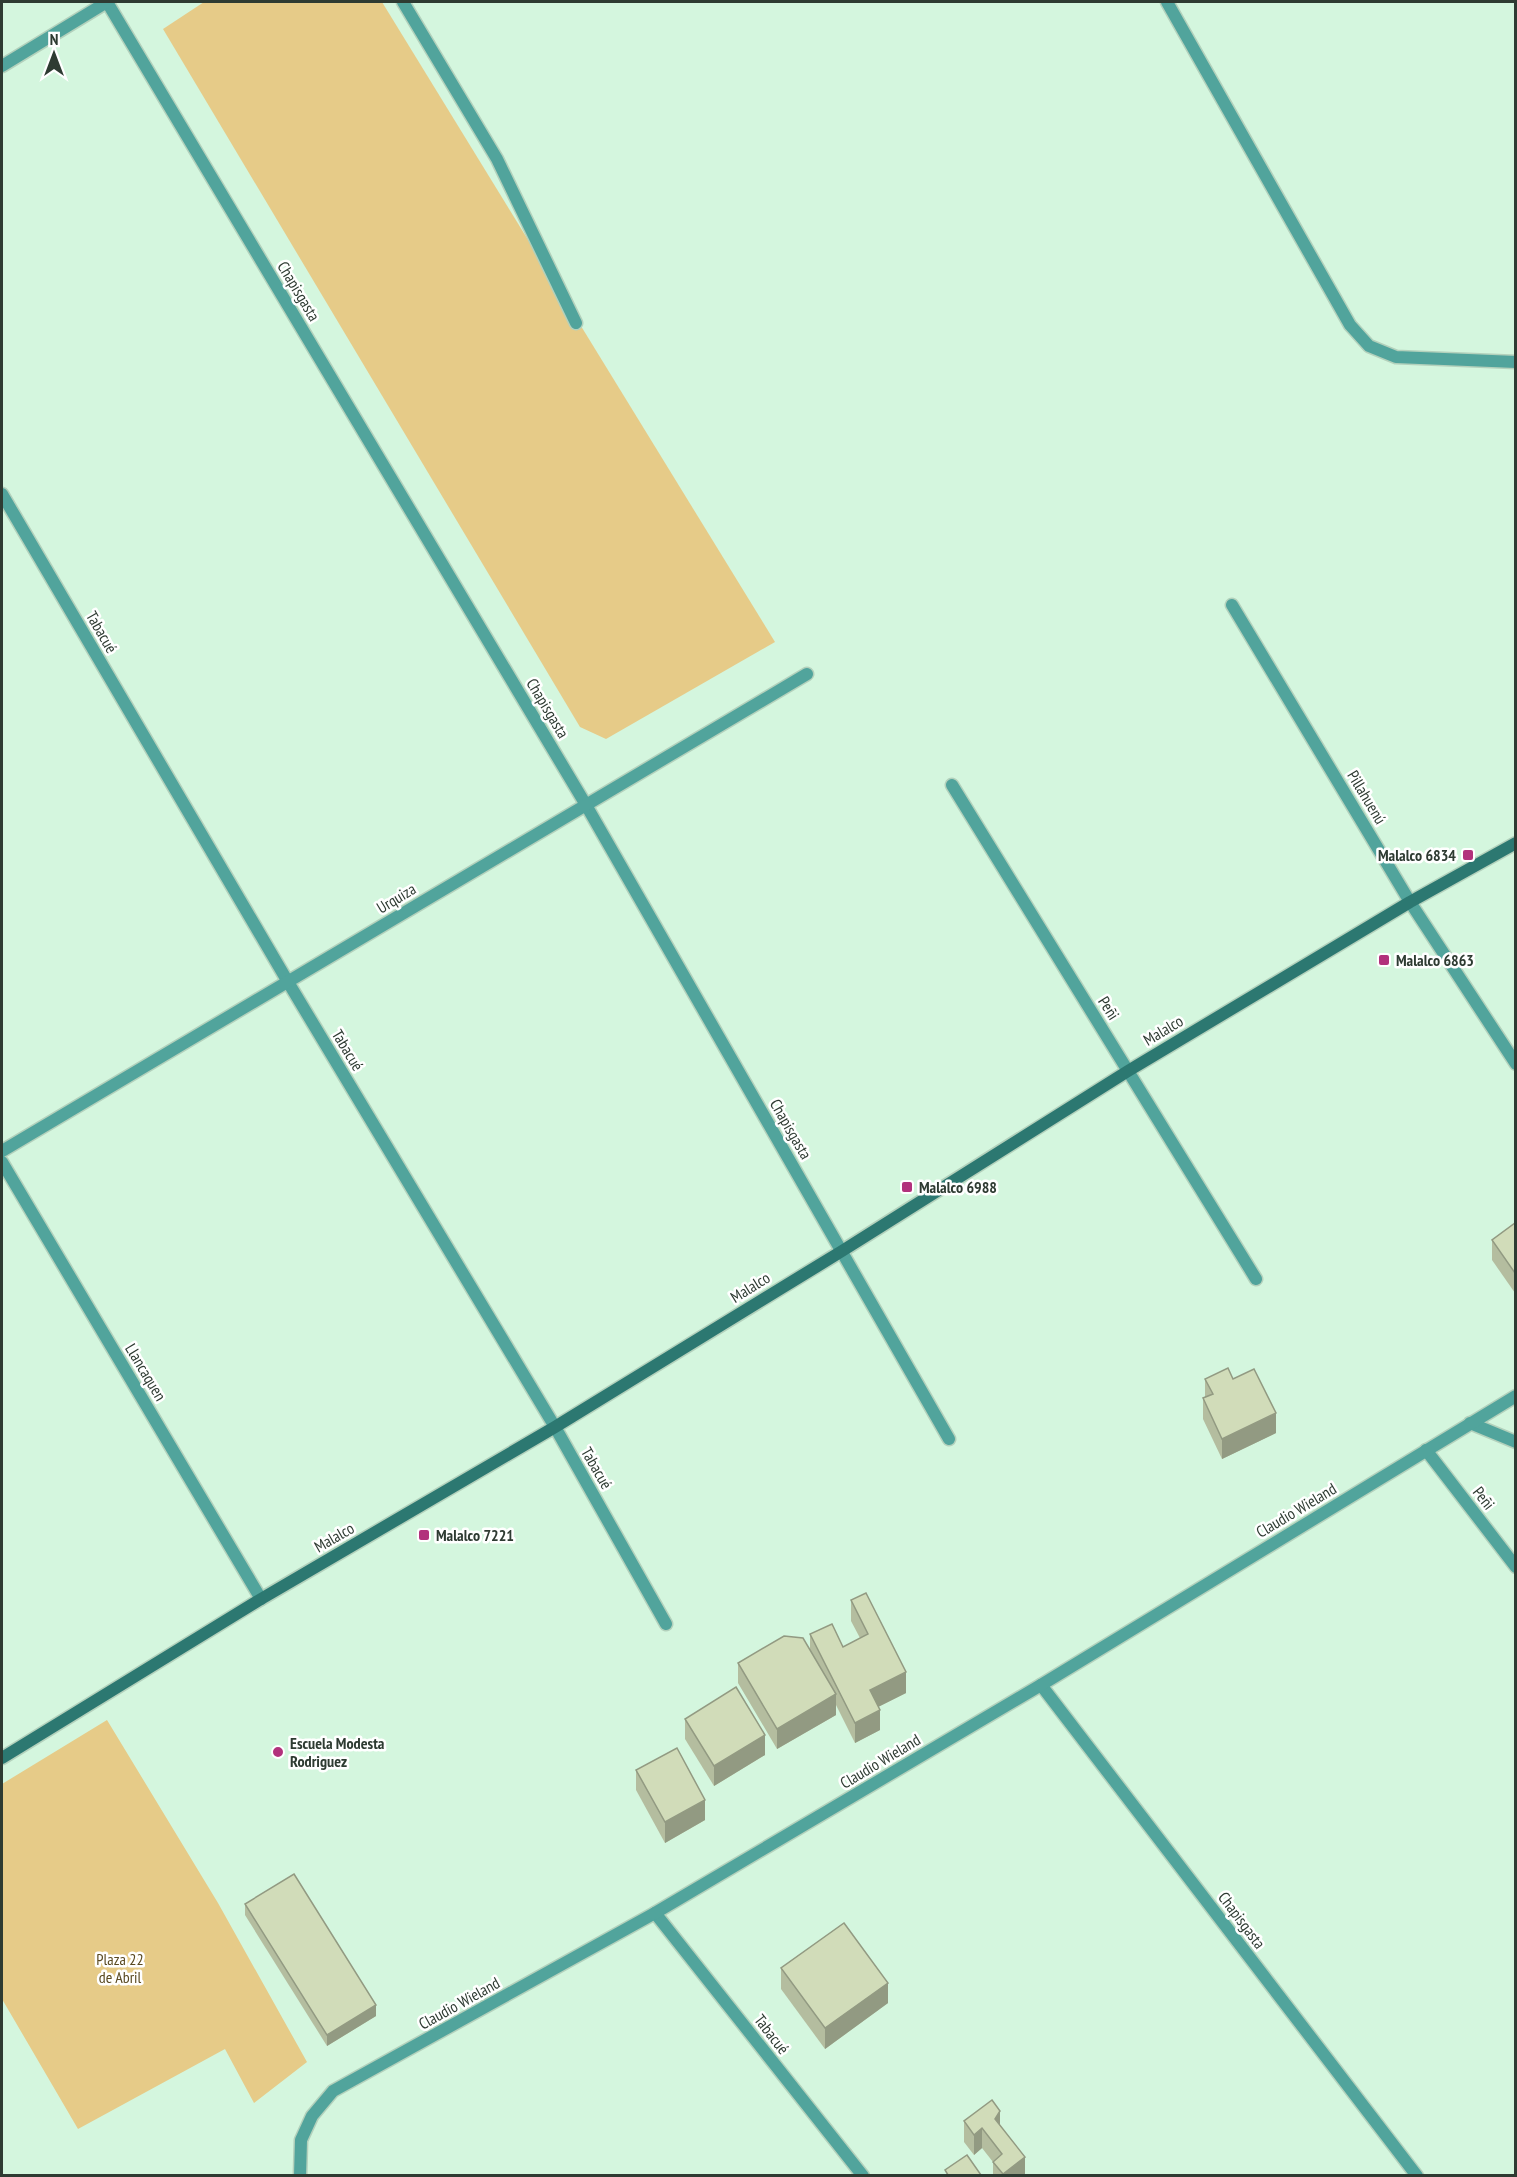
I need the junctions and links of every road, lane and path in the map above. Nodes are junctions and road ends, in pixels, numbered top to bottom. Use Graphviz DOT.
graph roads {
  1 [pos="107,2"];
  2 [pos="403,2"];
  3 [pos="1170,3"];
  4 [pos="2,66"];
  5 [pos="576,323"];
  6 [pos="1515,362"];
  7 [pos="2,494"];
  8 [pos="1232,605"];
  9 [pos="807,674"];
  10 [pos="952,785"];
  11 [pos="586,805"];
  12 [pos="1515,843"];
  13 [pos="1410,902"];
  14 [pos="288,982"];
  15 [pos="1515,1064"];
  16 [pos="1128,1071"];
  17 [pos="2,1151"];
  18 [pos="2,1162"];
  19 [pos="842,1251"];
  20 [pos="1257,1279"];
  21 [pos="1515,1396"];
  22 [pos="1470,1423"];
  23 [pos="555,1427"];
  24 [pos="949,1439"];
  25 [pos="1515,1442"];
  26 [pos="1426,1450"];
  27 [pos="1515,1567"];
  28 [pos="261,1599"];
  29 [pos="666,1623"];
  30 [pos="1041,1685"];
  31 [pos="2,1758"];
  32 [pos="656,1913"];
  33 [pos="300,2175"];
  34 [pos="863,2175"];
  35 [pos="1417,2175"];
  1 -- 4 [label="street"];
  1 -- 11 [label="street, Chapisgasta"];
  2 -- 5 [label="street"];
  3 -- 6 [label="street"];
  7 -- 14 [label="street, Tabacué"];
  8 -- 13 [label="street, Pillahuenú"];
  9 -- 11 [label="street, Urquiza"];
  10 -- 16 [label="street, Peñi"];
  11 -- 14 [label="street, Urquiza"];
  11 -- 19 [label="street, Chapisgasta"];
  12 -- 13 [label="main road, Malalco"];
  13 -- 15 [label="street, Pillahuenú"];
  13 -- 16 [label="main road, Malalco"];
  14 -- 17 [label="street, Urquiza"];
  14 -- 23 [label="street, Tabacué"];
  16 -- 19 [label="main road, Malalco"];
  16 -- 20 [label="street, Peñi"];
  18 -- 28 [label="street, Llancaquen"];
  19 -- 23 [label="main road, Malalco"];
  19 -- 24 [label="street, Chapisgasta"];
  21 -- 22 [label="street, Claudio Wieland"];
  22 -- 25 [label="street"];
  22 -- 26 [label="street, Claudio Wieland"];
  23 -- 28 [label="main road, Malalco"];
  23 -- 29 [label="street, Tabacué"];
  26 -- 27 [label="street, Peñi"];
  26 -- 30 [label="street, Claudio Wieland"];
  28 -- 31 [label="main road, Malalco"];
  30 -- 32 [label="street, Claudio Wieland"];
  30 -- 35 [label="street, Chapisgasta"];
  32 -- 33 [label="street, Claudio Wieland"];
  32 -- 34 [label="street, Tabacué"];
}
